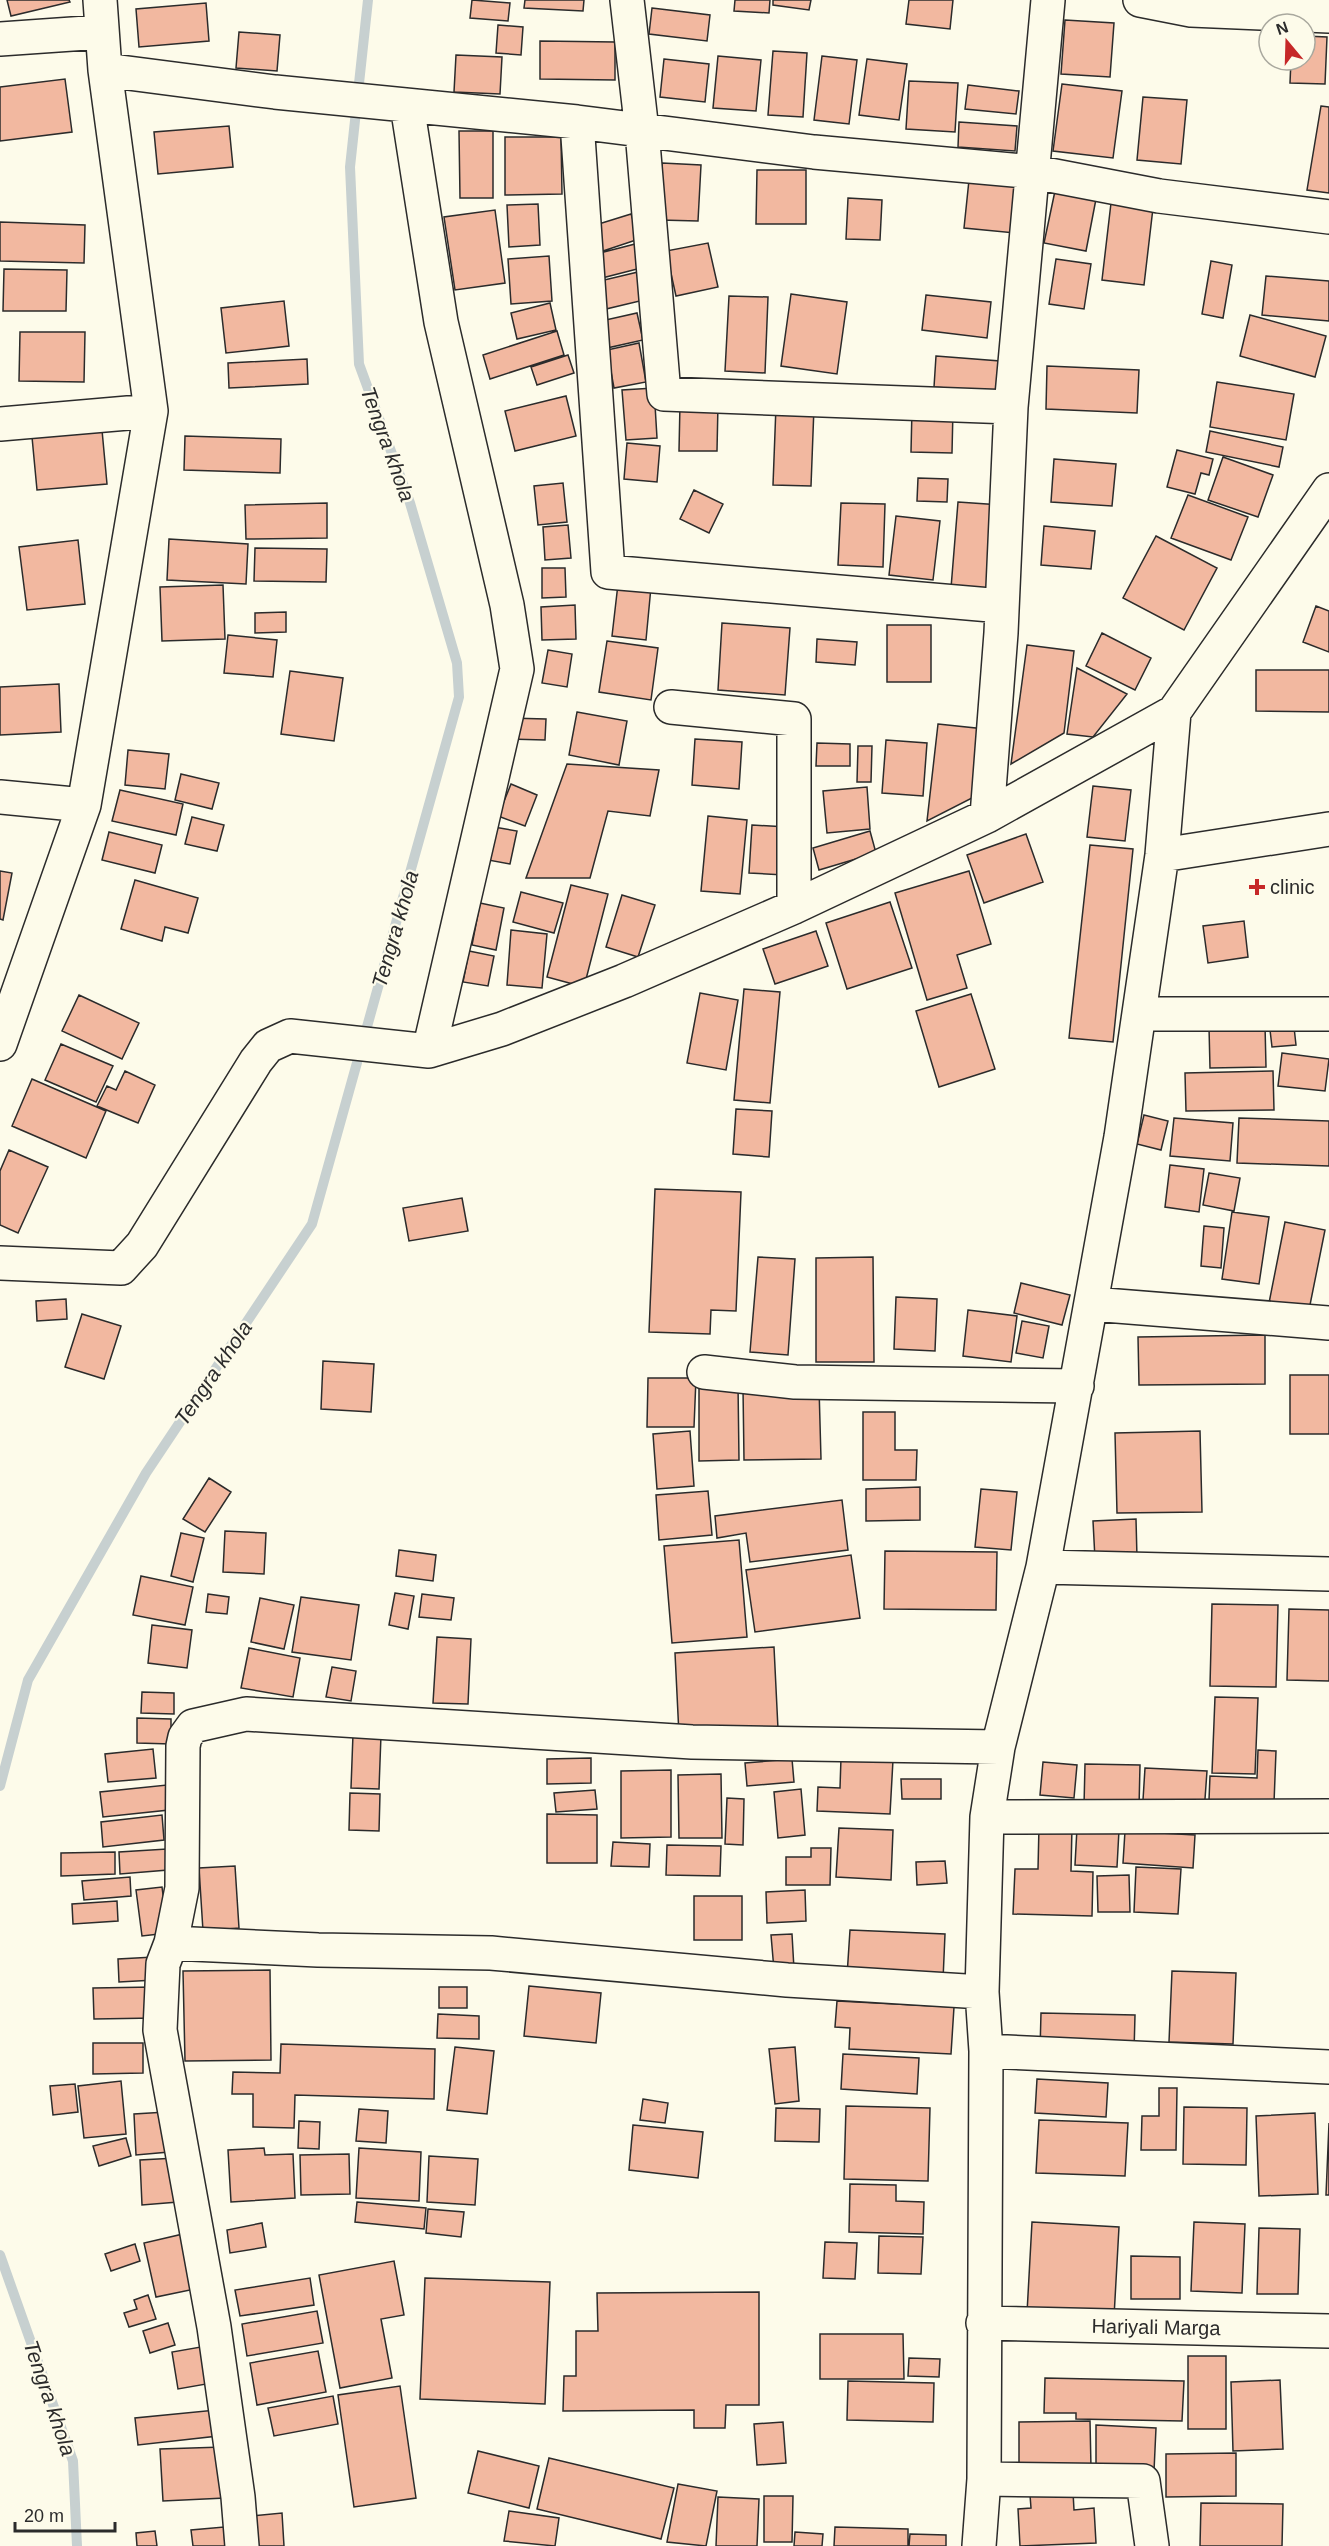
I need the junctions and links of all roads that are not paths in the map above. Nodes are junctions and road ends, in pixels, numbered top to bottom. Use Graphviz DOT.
graph roads {
  1 [pos="100,0"];
  2 [pos="627,0"];
  3 [pos="1048,0"];
  4 [pos="1140,0"];
  5 [pos="1329,16"];
  6 [pos="101,32"];
  7 [pos="0,39"];
  8 [pos="105,70"];
  9 [pos="407,105"];
  10 [pos="577,122"];
  11 [pos="642,131"];
  12 [pos="1034,172"];
  13 [pos="1329,217"];
  14 [pos="1011,407"];
  15 [pos="151,411"];
  16 [pos="0,424"];
  17 [pos="1329,490"];
  18 [pos="1002,606"];
  19 [pos="671,708"];
  20 [pos="1174,712"];
  21 [pos="0,797"];
  22 [pos="84,805"];
  23 [pos="987,816"];
  24 [pos="1329,829"];
  25 [pos="1162,855"];
  26 [pos="794,907"];
  27 [pos="1139,1014"];
  28 [pos="1329,1014"];
  29 [pos="0,1044"];
  30 [pos="415,1049"];
  31 [pos="0,1263"];
  32 [pos="1092,1304"];
  33 [pos="1329,1323"];
  34 [pos="704,1372"];
  35 [pos="1077,1386"];
  36 [pos="1043,1567"];
  37 [pos="1329,1574"];
  38 [pos="998,1747"];
  39 [pos="1329,1816"];
  40 [pos="987,1817"];
  41 [pos="171,1943"];
  42 [pos="982,1992"];
  43 [pos="986,2051"];
  44 [pos="1329,2067"];
  45 [pos="983,2323"];
  46 [pos="1329,2331"];
  47 [pos="984,2479"];
  48 [pos="242,2546"];
  49 [pos="979,2546"];
  50 [pos="1152,2546"];
  1 -- 6 [label="street"];
  2 -- 11 [label="street"];
  3 -- 12 [label="street"];
  4 -- 5 [label="street"];
  6 -- 7 [label="street"];
  6 -- 8 [label="street"];
  8 -- 9 [label="street"];
  8 -- 15 [label="street"];
  9 -- 10 [label="street"];
  9 -- 30 [label="street"];
  10 -- 11 [label="street"];
  10 -- 18 [label="street"];
  11 -- 12 [label="street"];
  11 -- 14 [label="street"];
  12 -- 13 [label="street"];
  12 -- 14 [label="street"];
  14 -- 18 [label="street"];
  15 -- 16 [label="street"];
  15 -- 22 [label="street"];
  17 -- 20 [label="street"];
  18 -- 23 [label="street"];
  19 -- 26 [label="street"];
  20 -- 23 [label="street"];
  20 -- 25 [label="street"];
  21 -- 22 [label="street"];
  22 -- 29 [label="street"];
  23 -- 26 [label="street"];
  24 -- 25 [label="street"];
  25 -- 27 [label="street"];
  26 -- 30 [label="street"];
  27 -- 28 [label="street"];
  27 -- 32 [label="street"];
  30 -- 31 [label="street"];
  32 -- 33 [label="street"];
  32 -- 35 [label="street"];
  34 -- 35 [label="street"];
  35 -- 36 [label="street"];
  36 -- 37 [label="street"];
  36 -- 38 [label="street"];
  38 -- 40 [label="street"];
  38 -- 41 [label="street"];
  39 -- 40 [label="street"];
  40 -- 42 [label="street"];
  41 -- 42 [label="street"];
  41 -- 48 [label="street"];
  42 -- 43 [label="street"];
  43 -- 44 [label="street"];
  43 -- 45 [label="street"];
  45 -- 46 [label="street, Hariyali Marga"];
  45 -- 47 [label="street"];
  47 -- 49 [label="street"];
  47 -- 50 [label="street"];
}
